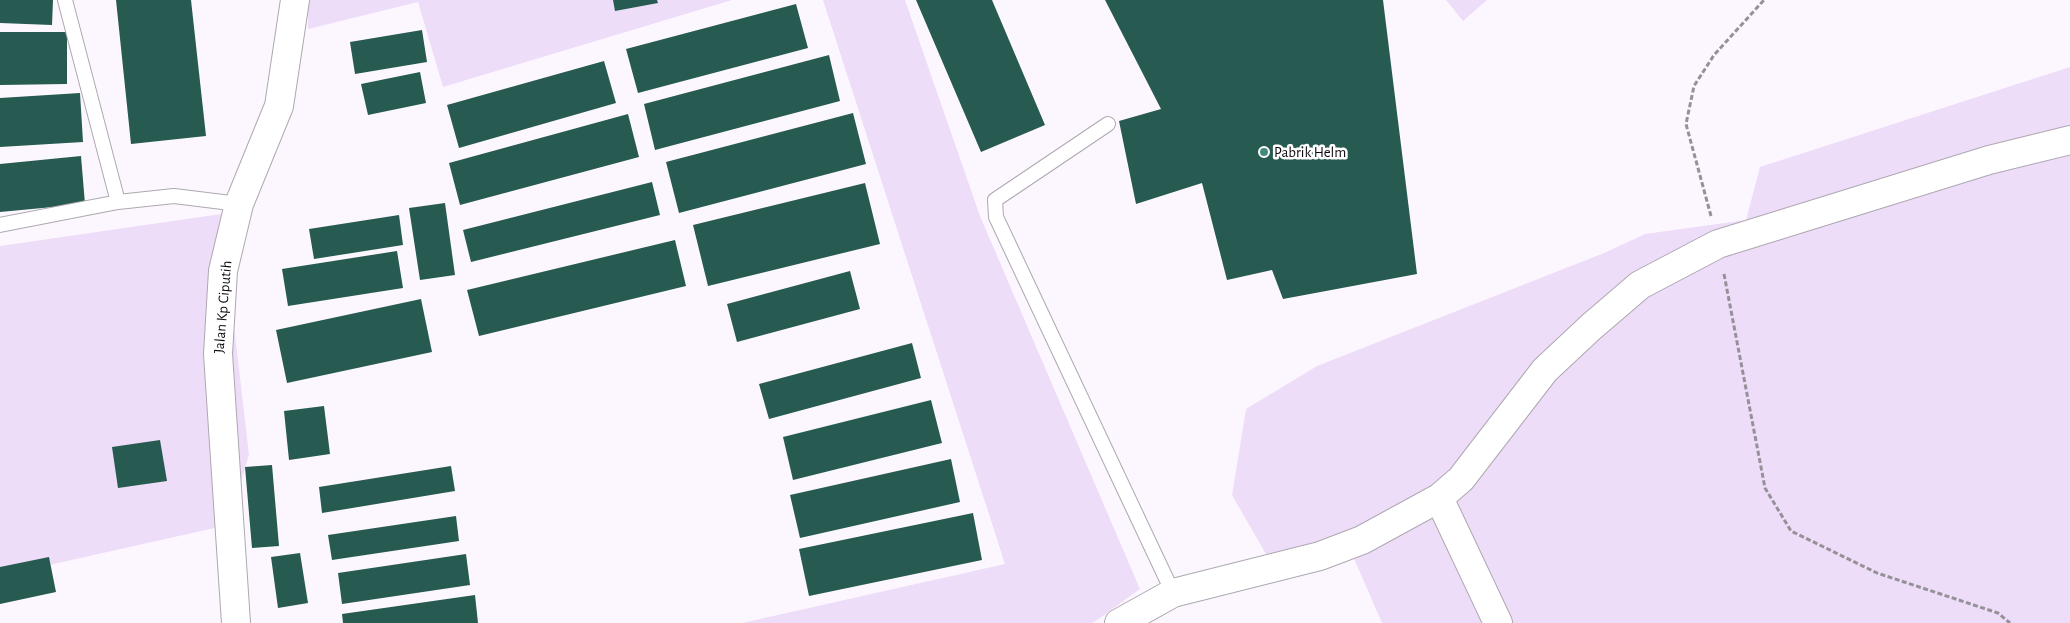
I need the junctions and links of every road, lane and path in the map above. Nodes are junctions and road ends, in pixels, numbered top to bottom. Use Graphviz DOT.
graph roads {
  1 [pos="65,0"];
  2 [pos="295,0"];
  3 [pos="1764,0"];
  4 [pos="1108,124"];
  5 [pos="2070,140"];
  6 [pos="118,202"];
  7 [pos="239,204"];
  8 [pos="0,226"];
  9 [pos="1718,244"];
  10 [pos="1439,498"];
  11 [pos="1173,593"];
  12 [pos="236,623"];
  13 [pos="1119,623"];
  14 [pos="1498,623"];
  15 [pos="2010,623"];
  1 -- 6 [label="lane"];
  2 -- 7 [label="street, Jalan Kp Ciputih"];
  3 -- 9 [label="path"];
  4 -- 11 [label="lane"];
  5 -- 9 [label="street"];
  6 -- 7 [label="lane"];
  6 -- 8 [label="lane"];
  7 -- 12 [label="street, Jalan Kp Ciputih"];
  9 -- 10 [label="street"];
  9 -- 15 [label="path"];
  10 -- 11 [label="street"];
  10 -- 14 [label="street"];
  11 -- 13 [label="street"];
}
